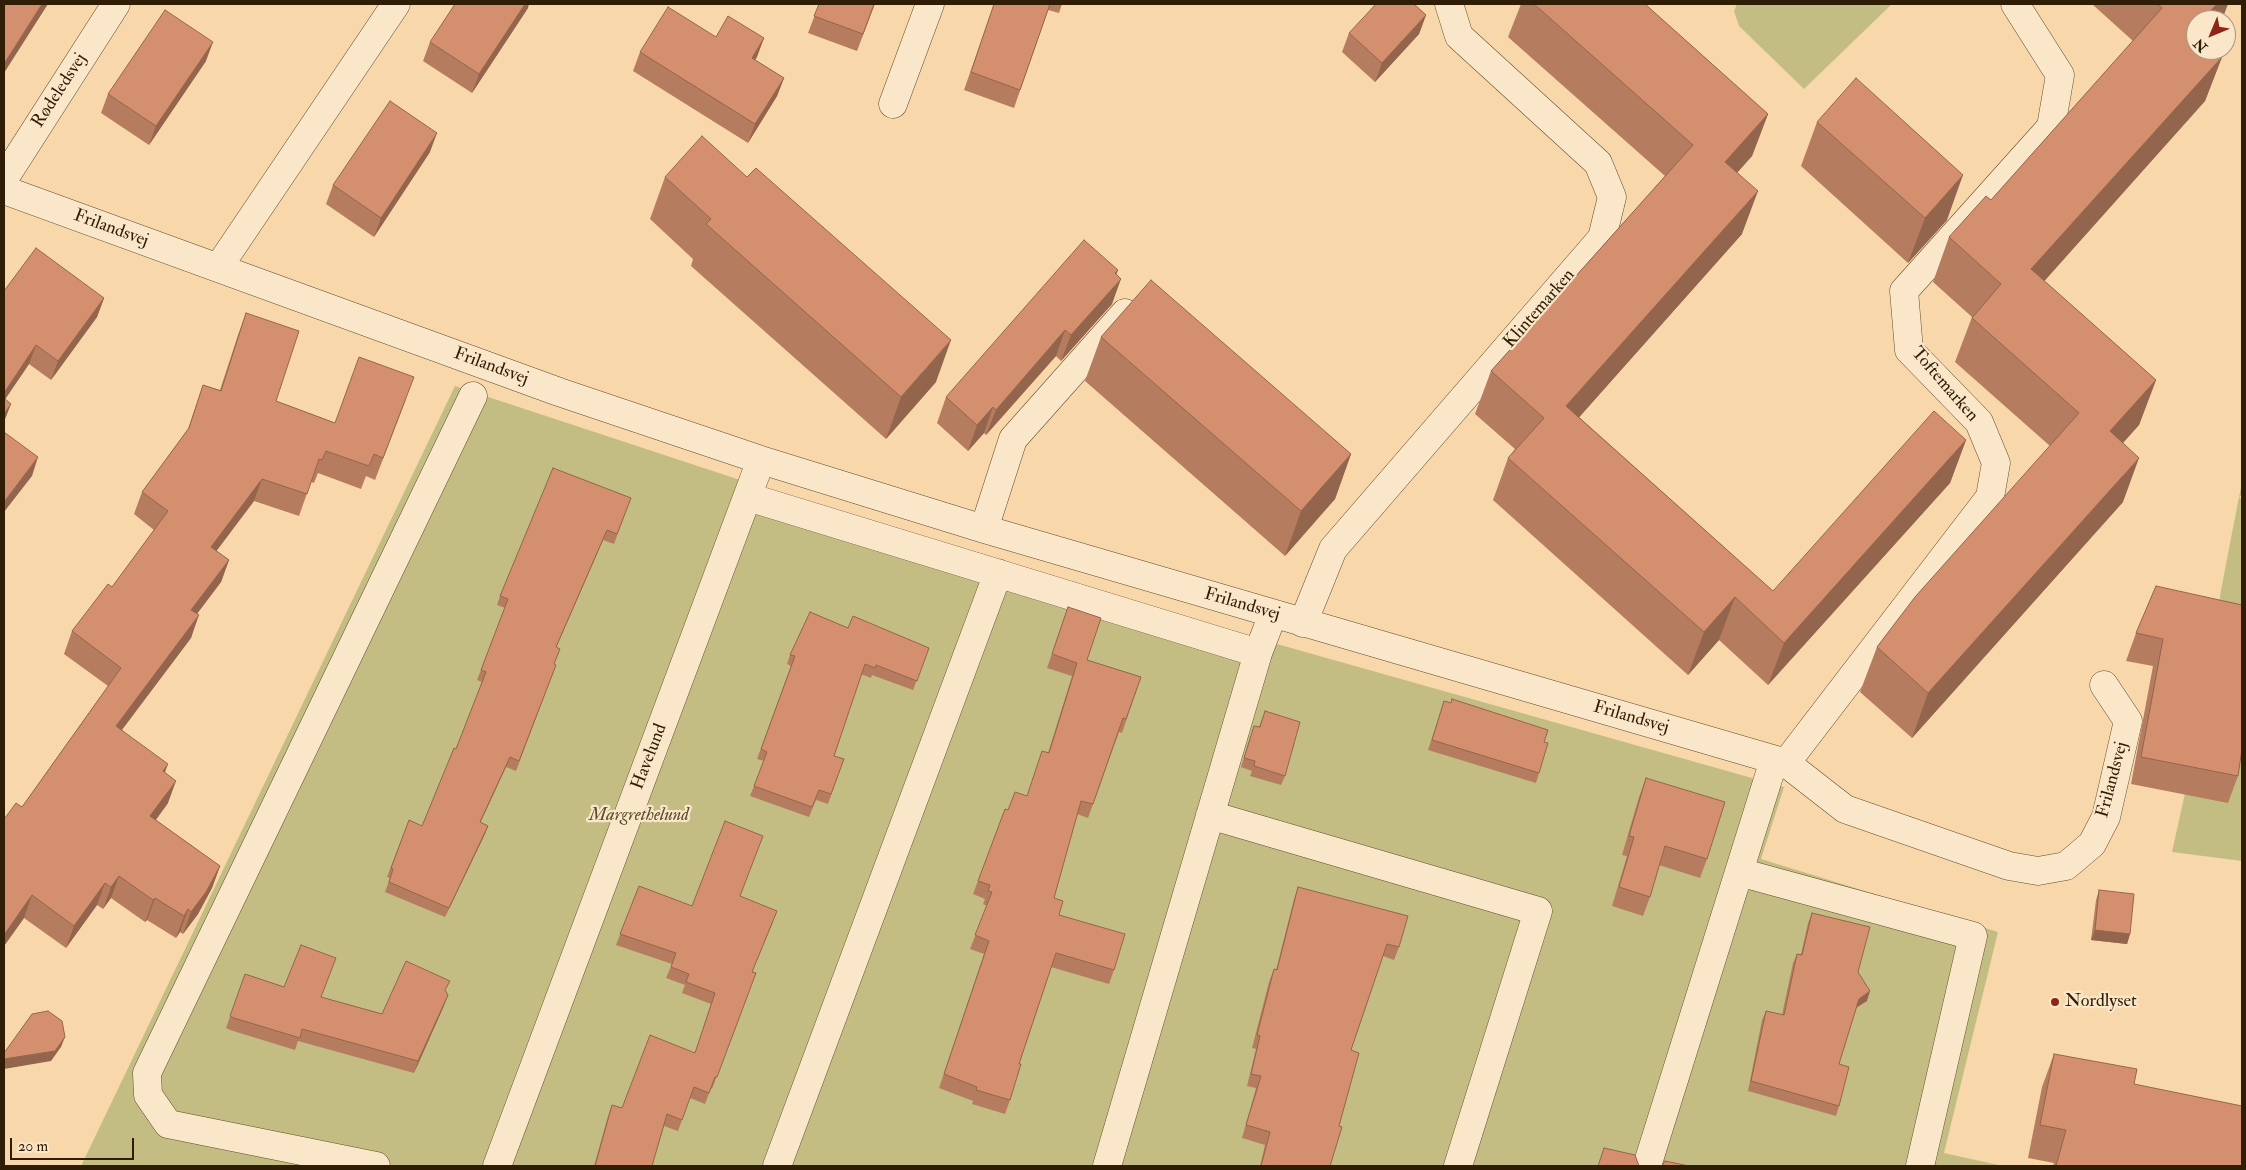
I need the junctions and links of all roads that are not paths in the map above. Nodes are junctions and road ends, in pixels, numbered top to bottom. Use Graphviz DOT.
graph roads {
  1 [pos="116,4"];
  2 [pos="396,4"];
  3 [pos="930,4"];
  4 [pos="2015,4"];
  5 [pos="1445,5"];
  6 [pos="893,104"];
  7 [pos="4,179"];
  8 [pos="4,190"];
  9 [pos="218,268"];
  10 [pos="1138,298"];
  11 [pos="473,396"];
  12 [pos="761,460"];
  13 [pos="748,497"];
  14 [pos="984,529"];
  15 [pos="998,573"];
  16 [pos="1273,614"];
  17 [pos="1303,623"];
  18 [pos="1258,653"];
  19 [pos="2104,685"];
  20 [pos="1780,761"];
  21 [pos="1210,815"];
  22 [pos="1739,872"];
  23 [pos="376,1166"];
  24 [pos="497,1166"];
  25 [pos="777,1166"];
  26 [pos="1107,1166"];
  27 [pos="1458,1166"];
  28 [pos="1647,1166"];
  29 [pos="1920,1166"];
  1 -- 7 [label="street, Rødeledsvej"];
  2 -- 9 [label="street"];
  3 -- 6 [label="street"];
  4 -- 20 [label="street, Toftemarken"];
  5 -- 17 [label="street, Klintemarken"];
  8 -- 9 [label="street, Frilandsvej"];
  9 -- 12 [label="street, Frilandsvej"];
  10 -- 14 [label="street"];
  11 -- 23 [label="street"];
  12 -- 13 [label="street, Havelund"];
  12 -- 14 [label="street, Frilandsvej"];
  13 -- 15 [label="street"];
  13 -- 24 [label="street, Havelund"];
  14 -- 16 [label="street, Frilandsvej"];
  15 -- 18 [label="street"];
  15 -- 25 [label="street"];
  16 -- 17 [label="street, Frilandsvej"];
  16 -- 18 [label="street"];
  17 -- 20 [label="street, Frilandsvej"];
  18 -- 21 [label="street"];
  19 -- 20 [label="street, Frilandsvej"];
  20 -- 22 [label="street"];
  21 -- 26 [label="street"];
  21 -- 27 [label="street"];
  22 -- 28 [label="street"];
  22 -- 29 [label="street"];
}
